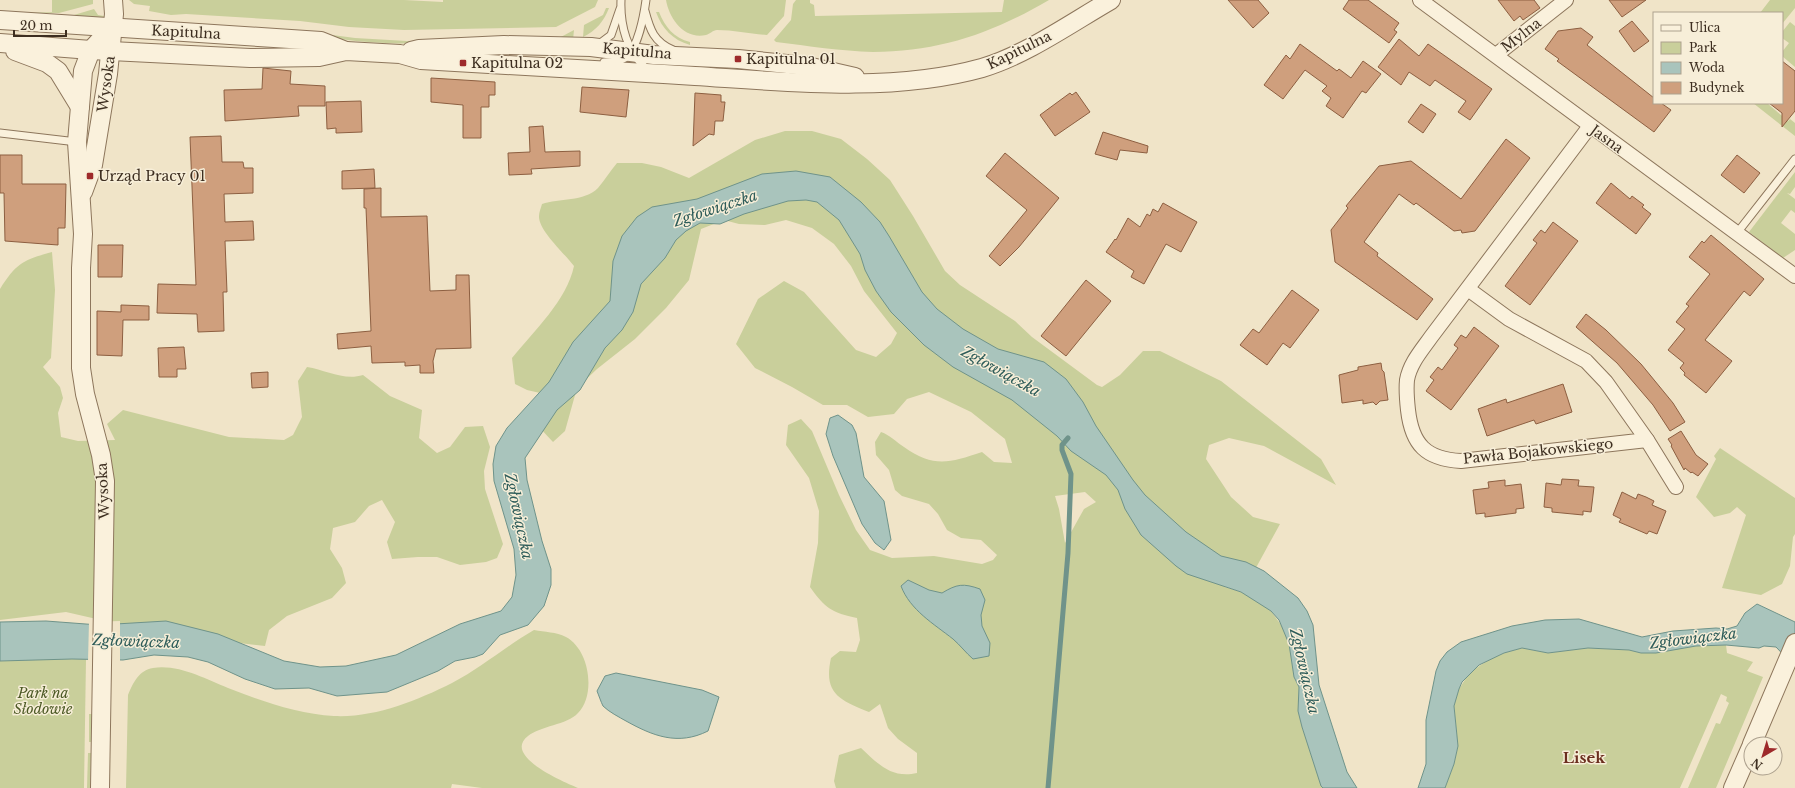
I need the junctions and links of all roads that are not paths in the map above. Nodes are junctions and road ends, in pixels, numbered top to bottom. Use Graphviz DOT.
graph roads {
  1 [pos="113,0"];
  2 [pos="646,0"];
  3 [pos="1111,0"];
  4 [pos="1420,0"];
  5 [pos="1566,0"];
  6 [pos="621,3"];
  7 [pos="645,9"];
  8 [pos="0,20"];
  9 [pos="111,28"];
  10 [pos="0,44"];
  11 [pos="591,47"];
  12 [pos="92,50"];
  13 [pos="111,51"];
  14 [pos="346,51"];
  15 [pos="632,51"];
  16 [pos="400,54"];
  17 [pos="1496,55"];
  18 [pos="694,56"];
  19 [pos="577,69"];
  20 [pos="658,74"];
  21 [pos="873,82"];
  22 [pos="80,107"];
  23 [pos="1590,126"];
  24 [pos="0,133"];
  25 [pos="77,142"];
  26 [pos="1795,159"];
  27 [pos="82,197"];
  28 [pos="1737,233"];
  29 [pos="1795,276"];
  30 [pos="1468,288"];
  31 [pos="1647,440"];
  32 [pos="1676,487"];
  33 [pos="1795,643"];
  34 [pos="1756,736"];
  35 [pos="1743,765"];
  36 [pos="100,788"];
  37 [pos="1733,788"];
  1 -- 9 [label="street"];
  2 -- 7 [label="lane"];
  3 -- 21 [label="street, Kapitulna"];
  4 -- 17 [label="street, Jasna"];
  5 -- 17 [label="street, Mylna"];
  6 -- 11 [label="lane"];
  6 -- 15 [label="lane"];
  7 -- 15 [label="lane"];
  7 -- 18 [label="lane"];
  8 -- 9 [label="street, Kapitulna"];
  9 -- 12 [label="street, Wysoka"];
  9 -- 13 [label="street, Wysoka"];
  9 -- 14 [label="street, Kapitulna"];
  10 -- 12 [label="street, Kapitulna"];
  10 -- 22 [label="street, Kapitulna"];
  11 -- 15 [label="street, Kapitulna"];
  11 -- 16 [label="street, Kapitulna"];
  12 -- 13 [label="street, Kapitulna"];
  12 -- 22 [label="street, Wysoka"];
  13 -- 14 [label="street, Kapitulna"];
  13 -- 27 [label="street, Wysoka"];
  14 -- 16 [label="street, Kapitulna"];
  15 -- 18 [label="street, Kapitulna"];
  15 -- 19 [label="lane"];
  15 -- 20 [label="lane"];
  16 -- 19 [label="street, Kapitulna"];
  17 -- 23 [label="street, Jasna"];
  18 -- 21 [label="street, Kapitulna"];
  19 -- 20 [label="street, Kapitulna"];
  20 -- 21 [label="street, Kapitulna"];
  22 -- 25 [label="street, Wysoka"];
  23 -- 28 [label="street, Jasna"];
  23 -- 30 [label="street, Pawła Bojakowskiego"];
  24 -- 25 [label="lane"];
  25 -- 27 [label="street, Wysoka"];
  26 -- 28 [label="lane"];
  27 -- 36 [label="street, Wysoka"];
  28 -- 29 [label="street, Jasna"];
  30 -- 31 [label="street"];
  30 -- 31 [label="street, Pawła Bojakowskiego"];
  31 -- 32 [label="street"];
  33 -- 34 [label="street"];
  35 -- 37 [label="street"];
}
